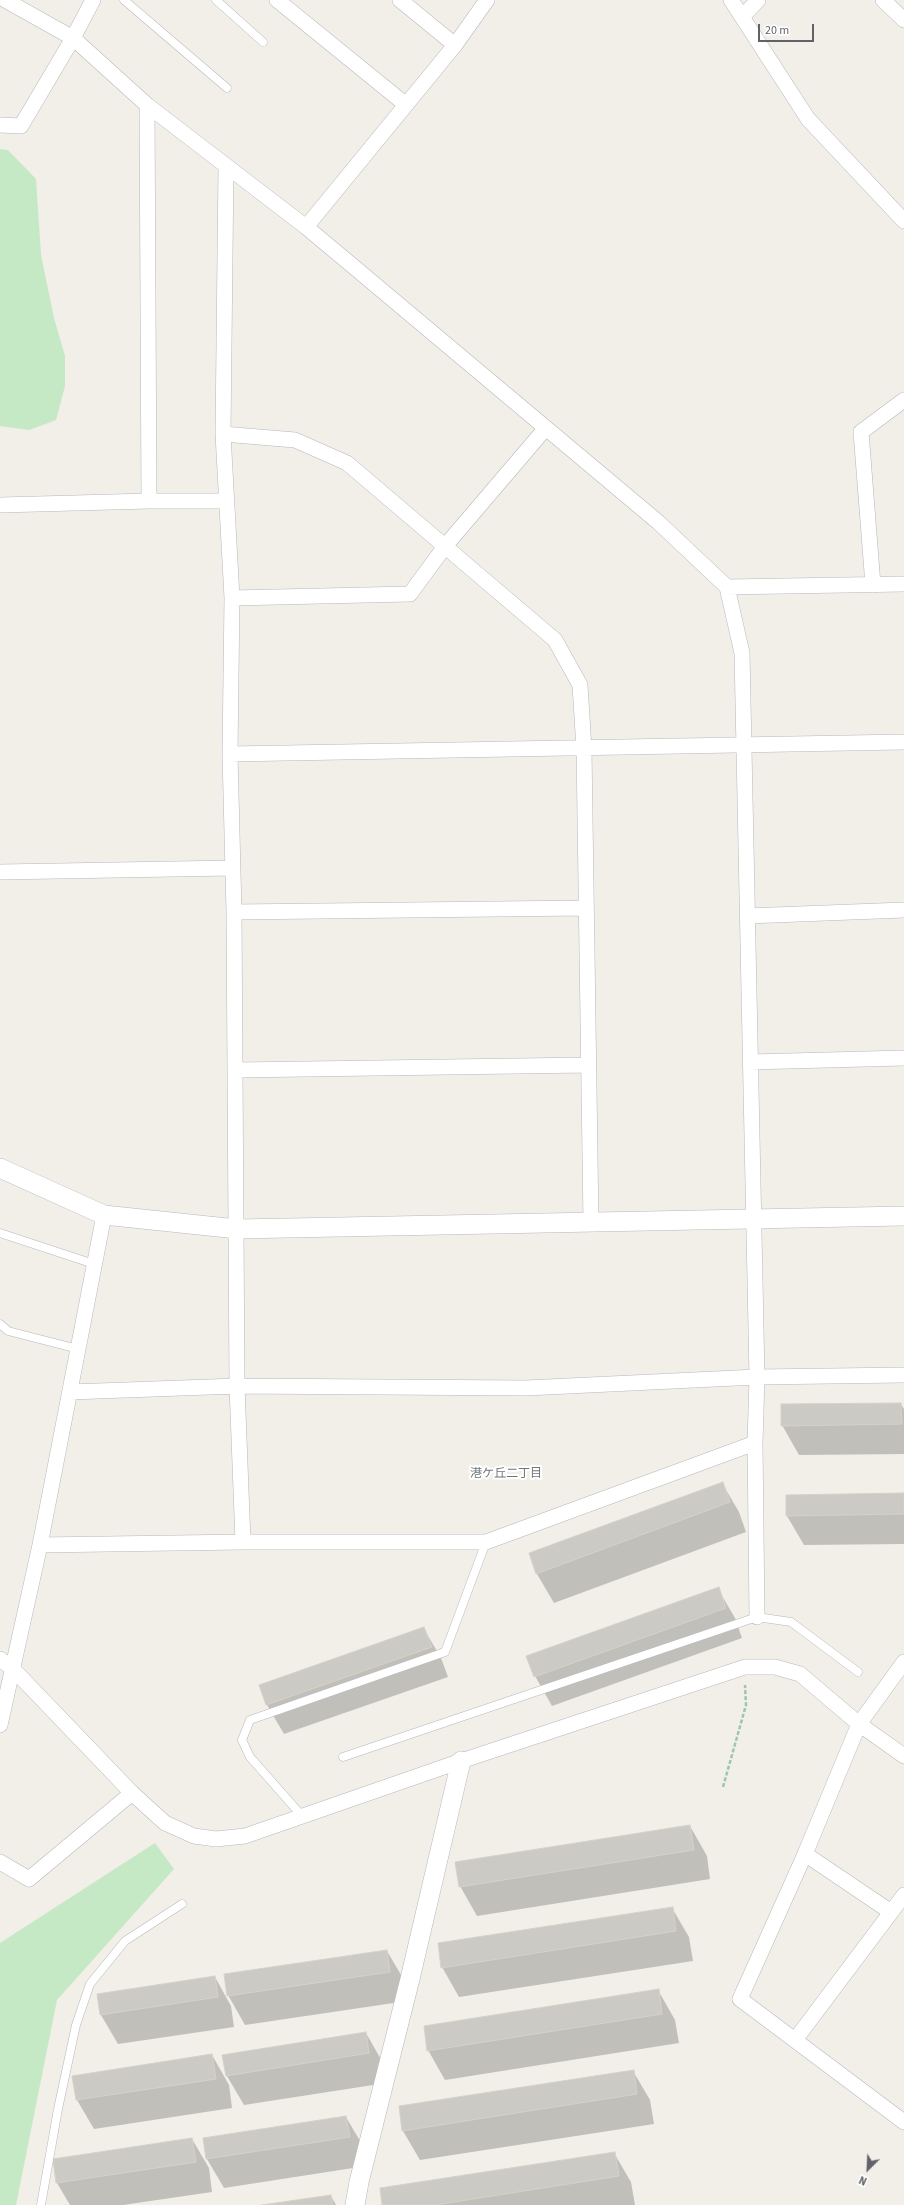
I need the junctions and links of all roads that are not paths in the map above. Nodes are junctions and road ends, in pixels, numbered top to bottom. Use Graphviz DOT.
graph roads {
  1 [pos="5,0"];
  2 [pos="93,0"];
  3 [pos="124,0"];
  4 [pos="277,0"];
  5 [pos="400,0"];
  6 [pos="487,0"];
  7 [pos="731,0"];
  8 [pos="758,0"];
  9 [pos="883,0"];
  10 [pos="219,1"];
  11 [pos="743,16"];
  12 [pos="904,20"];
  13 [pos="73,38"];
  14 [pos="263,42"];
  15 [pos="455,44"];
  16 [pos="227,88"];
  17 [pos="405,104"];
  18 [pos="147,105"];
  19 [pos="0,125"];
  20 [pos="226,166"];
  21 [pos="904,221"];
  22 [pos="306,227"];
  23 [pos="904,400"];
  24 [pos="545,429"];
  25 [pos="223,434"];
  26 [pos="149,501"];
  27 [pos="226,501"];
  28 [pos="0,505"];
  29 [pos="446,545"];
  30 [pos="904,584"];
  31 [pos="873,585"];
  32 [pos="727,587"];
  33 [pos="232,598"];
  34 [pos="904,742"];
  35 [pos="743,745"];
  36 [pos="584,749"];
  37 [pos="230,754"];
  38 [pos="232,868"];
  39 [pos="0,872"];
  40 [pos="585,908"];
  41 [pos="904,910"];
  42 [pos="234,912"];
  43 [pos="747,916"];
  44 [pos="904,1058"];
  45 [pos="750,1062"];
  46 [pos="588,1065"];
  47 [pos="236,1070"];
  48 [pos="0,1168"];
  49 [pos="104,1215"];
  50 [pos="904,1216"];
  51 [pos="753,1220"];
  52 [pos="591,1223"];
  53 [pos="238,1229"];
  54 [pos="0,1233"];
  55 [pos="94,1264"];
  56 [pos="0,1324"];
  57 [pos="78,1349"];
  58 [pos="904,1375"];
  59 [pos="757,1377"];
  60 [pos="238,1386"];
  61 [pos="70,1392"];
  62 [pos="755,1443"];
  63 [pos="243,1542"];
  64 [pos="486,1542"];
  65 [pos="40,1545"];
  66 [pos="757,1617"];
  67 [pos="0,1659"];
  68 [pos="904,1662"];
  69 [pos="6,1668"];
  70 [pos="858,1672"];
  71 [pos="859,1724"];
  72 [pos="0,1725"];
  73 [pos="904,1756"];
  74 [pos="343,1757"];
  75 [pos="461,1761"];
  76 [pos="132,1793"];
  77 [pos="302,1816"];
  78 [pos="806,1854"];
  79 [pos="0,1862"];
  80 [pos="904,1895"];
  81 [pos="182,1904"];
  82 [pos="891,1912"];
  83 [pos="795,2040"];
  84 [pos="904,2122"];
  85 [pos="41,2205"];
  86 [pos="355,2205"];
  1 -- 13 [label="street"];
  2 -- 13 [label="street"];
  3 -- 16 [label="lane"];
  4 -- 17 [label="street"];
  5 -- 15 [label="street"];
  6 -- 15 [label="street"];
  7 -- 11 [label="street"];
  8 -- 11 [label="street"];
  9 -- 12 [label="street"];
  10 -- 14 [label="lane"];
  11 -- 21 [label="street"];
  13 -- 18 [label="street"];
  13 -- 19 [label="street"];
  15 -- 17 [label="street"];
  17 -- 22 [label="street"];
  18 -- 20 [label="street"];
  18 -- 26 [label="street"];
  20 -- 22 [label="street"];
  20 -- 25 [label="street"];
  22 -- 24 [label="street"];
  23 -- 31 [label="street"];
  24 -- 29 [label="street"];
  24 -- 32 [label="street"];
  25 -- 27 [label="street"];
  25 -- 29 [label="street"];
  26 -- 27 [label="street"];
  26 -- 28 [label="street"];
  27 -- 33 [label="street"];
  29 -- 33 [label="street"];
  29 -- 36 [label="street"];
  30 -- 31 [label="street"];
  31 -- 32 [label="street"];
  32 -- 35 [label="street"];
  33 -- 37 [label="street"];
  34 -- 35 [label="street"];
  35 -- 36 [label="street"];
  35 -- 43 [label="street"];
  36 -- 37 [label="street"];
  36 -- 40 [label="street"];
  37 -- 38 [label="street"];
  38 -- 39 [label="street"];
  38 -- 42 [label="street"];
  40 -- 42 [label="street"];
  40 -- 46 [label="street"];
  41 -- 43 [label="street"];
  42 -- 47 [label="street"];
  43 -- 45 [label="street"];
  44 -- 45 [label="street"];
  45 -- 51 [label="street"];
  46 -- 47 [label="street"];
  46 -- 52 [label="street"];
  47 -- 53 [label="street"];
  48 -- 49 [label="street"];
  49 -- 53 [label="street"];
  49 -- 55 [label="street"];
  50 -- 51 [label="street"];
  51 -- 52 [label="street"];
  51 -- 59 [label="street"];
  52 -- 53 [label="street"];
  53 -- 60 [label="street"];
  54 -- 55 [label="lane"];
  55 -- 57 [label="street"];
  56 -- 57 [label="lane"];
  57 -- 61 [label="street"];
  58 -- 59 [label="street"];
  59 -- 60 [label="street"];
  59 -- 62 [label="street"];
  60 -- 61 [label="street"];
  60 -- 63 [label="street"];
  61 -- 65 [label="street"];
  62 -- 64 [label="street"];
  62 -- 66 [label="street"];
  63 -- 64 [label="street"];
  63 -- 65 [label="street"];
  64 -- 77 [label="lane"];
  65 -- 69 [label="street"];
  66 -- 70 [label="lane"];
  66 -- 74 [label="lane"];
  67 -- 69 [label="street"];
  68 -- 71 [label="street"];
  69 -- 72 [label="street"];
  69 -- 76 [label="street"];
  71 -- 73 [label="street"];
  71 -- 75 [label="street"];
  71 -- 78 [label="street"];
  75 -- 77 [label="street"];
  75 -- 86 [label="street"];
  76 -- 77 [label="street"];
  76 -- 79 [label="street"];
  78 -- 82 [label="street"];
  78 -- 83 [label="street"];
  80 -- 82 [label="street"];
  81 -- 85 [label="lane"];
  82 -- 83 [label="street"];
  83 -- 84 [label="street"];
}
